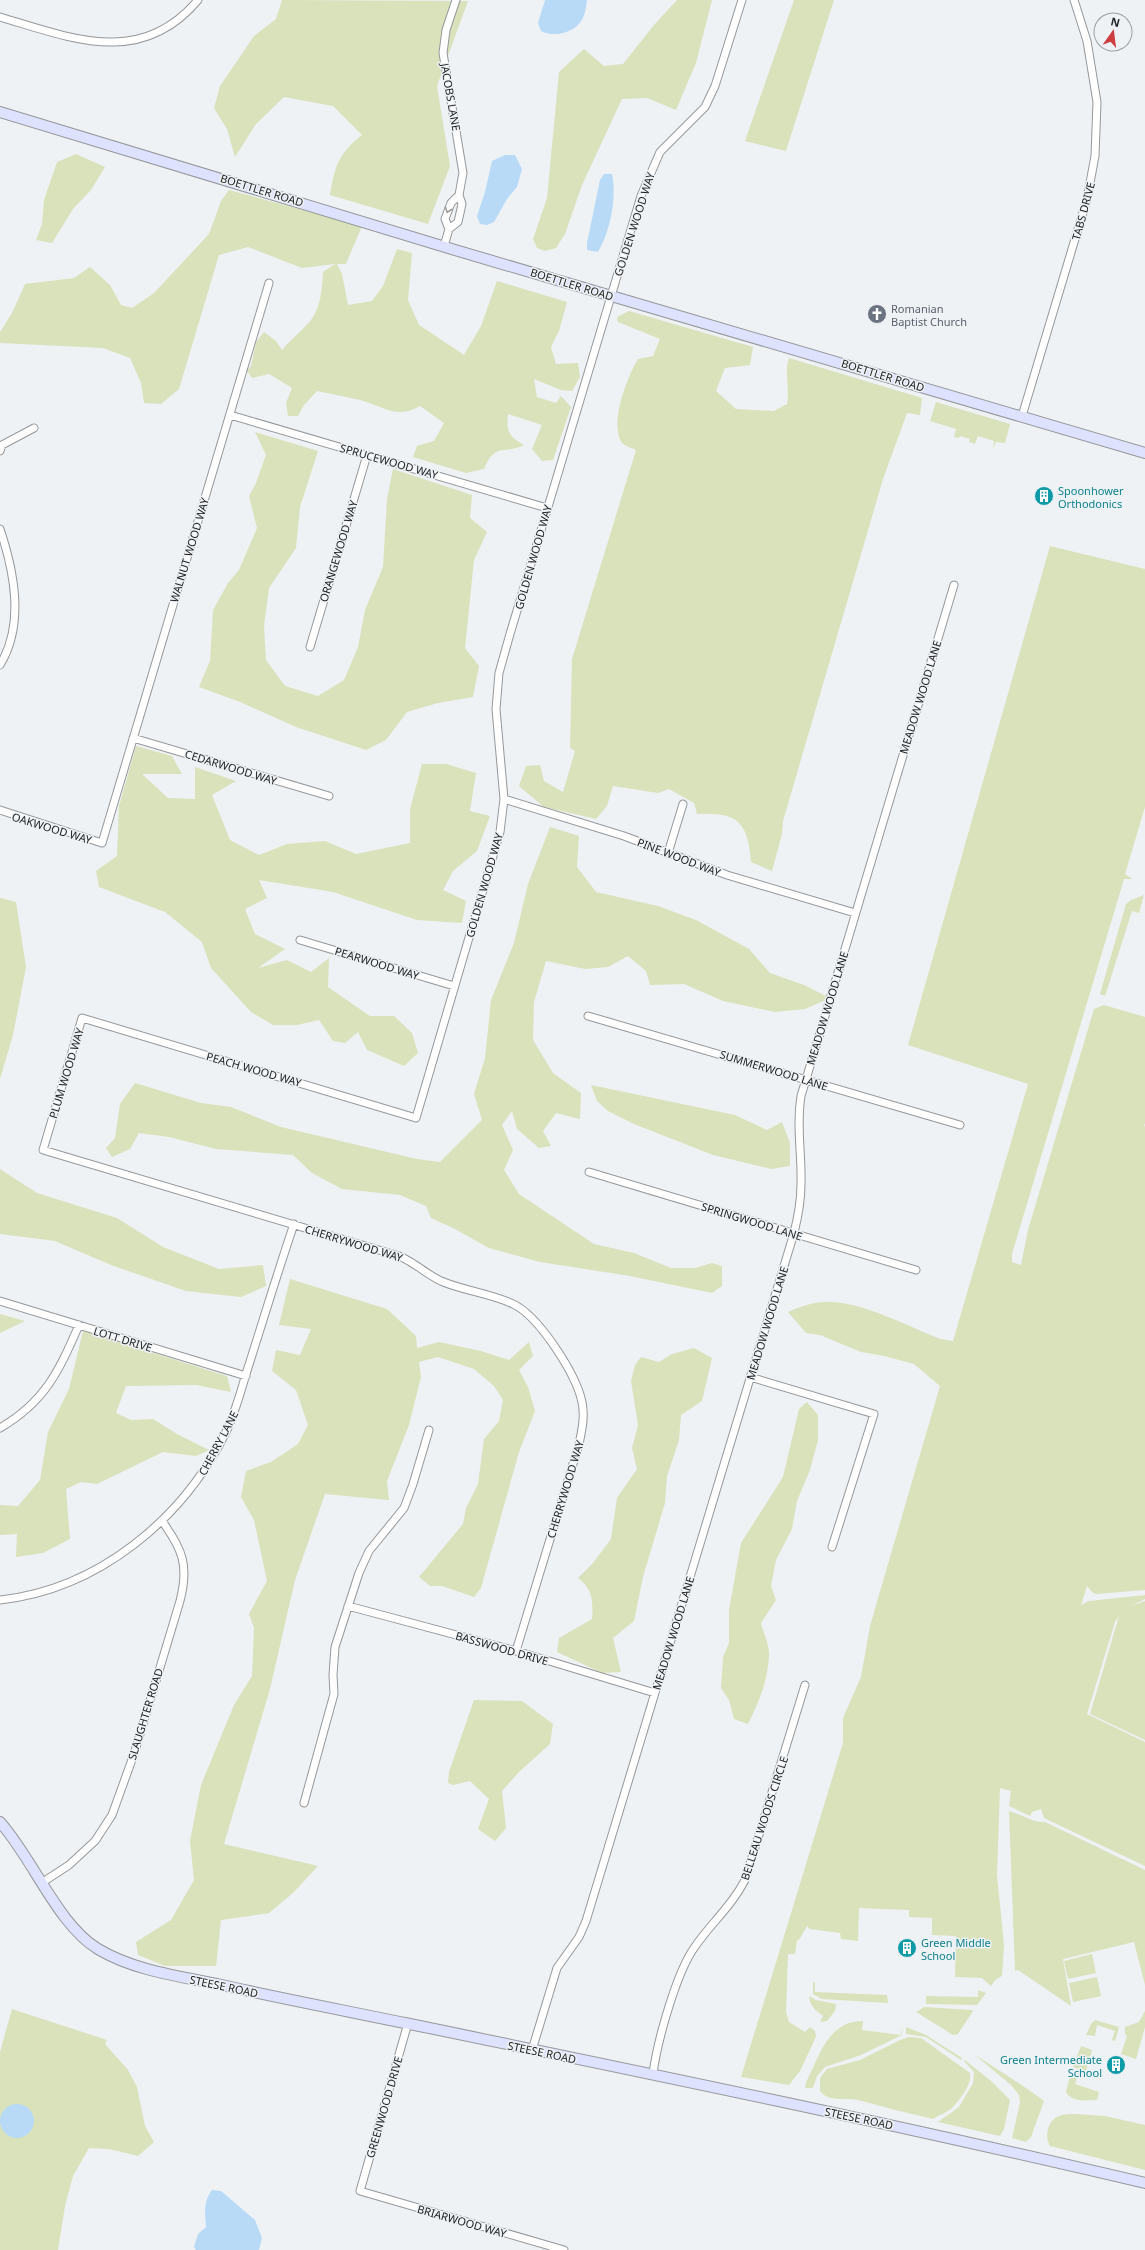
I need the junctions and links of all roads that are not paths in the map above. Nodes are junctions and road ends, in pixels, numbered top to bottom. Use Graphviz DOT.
graph roads {
  1 [pos="198,0"];
  2 [pos="456,0"];
  3 [pos="742,0"];
  4 [pos="1074,0"];
  5 [pos="0,17"];
  6 [pos="0,112"];
  7 [pos="459,195"];
  8 [pos="449,228"];
  9 [pos="444,246"];
  10 [pos="269,283"];
  11 [pos="612,296"];
  12 [pos="230,415"];
  13 [pos="1022,416"];
  14 [pos="34,428"];
  15 [pos="0,451"];
  16 [pos="1145,453"];
  17 [pos="367,455"];
  18 [pos="547,508"];
  19 [pos="0,529"];
  20 [pos="954,585"];
  21 [pos="310,647"];
  22 [pos="0,665"];
  23 [pos="133,738"];
  24 [pos="329,796"];
  25 [pos="504,799"];
  26 [pos="683,804"];
  27 [pos="0,810"];
  28 [pos="109,818"];
  29 [pos="668,852"];
  30 [pos="855,914"];
  31 [pos="300,940"];
  32 [pos="454,986"];
  33 [pos="588,1016"];
  34 [pos="115,1028"];
  35 [pos="806,1080"];
  36 [pos="393,1111"];
  37 [pos="960,1125"];
  38 [pos="54,1153"];
  39 [pos="589,1172"];
  40 [pos="294,1224"];
  41 [pos="794,1233"];
  42 [pos="916,1270"];
  43 [pos="0,1302"];
  44 [pos="79,1325"];
  45 [pos="246,1376"];
  46 [pos="750,1377"];
  47 [pos="0,1428"];
  48 [pos="429,1430"];
  49 [pos="162,1521"];
  50 [pos="832,1547"];
  51 [pos="0,1600"];
  52 [pos="348,1606"];
  53 [pos="516,1651"];
  54 [pos="805,1685"];
  55 [pos="655,1693"];
  56 [pos="304,1803"];
  57 [pos="0,1822"];
  58 [pos="43,1882"];
  59 [pos="408,2023"];
  60 [pos="532,2050"];
  61 [pos="653,2074"];
  62 [pos="1145,2183"];
  63 [pos="360,2191"];
  64 [pos="564,2250"];
  1 -- 5 [label="street"];
  2 -- 7 [label="street, JACOBS LANE"];
  3 -- 11 [label="street, GOLDEN WOOD WAY"];
  4 -- 13 [label="street, TABS DRIVE"];
  6 -- 9 [label="street, BOETTLER ROAD"];
  7 -- 8 [label="street, JACOBS LANE, one-way"];
  7 -- 8 [label="street, JACOBS LANE"];
  8 -- 9 [label="street, JACOBS LANE"];
  9 -- 11 [label="street, BOETTLER ROAD"];
  10 -- 12 [label="street, WALNUT WOOD WAY"];
  11 -- 13 [label="street, BOETTLER ROAD"];
  11 -- 18 [label="street, GOLDEN WOOD WAY"];
  12 -- 17 [label="street, SPRUCEWOOD WAY"];
  12 -- 23 [label="street, WALNUT WOOD WAY"];
  13 -- 16 [label="street, BOETTLER ROAD"];
  14 -- 15 [label="street"];
  17 -- 18 [label="street, SPRUCEWOOD WAY"];
  17 -- 21 [label="street, ORANGEWOOD WAY"];
  18 -- 25 [label="street, GOLDEN WOOD WAY"];
  19 -- 22 [label="street"];
  20 -- 30 [label="street, MEADOW WOOD LANE"];
  23 -- 24 [label="street, CEDARWOOD WAY"];
  23 -- 28 [label="street, WALNUT WOOD WAY"];
  25 -- 29 [label="street, PINE WOOD WAY"];
  25 -- 32 [label="street, GOLDEN WOOD WAY"];
  26 -- 29 [label="street"];
  27 -- 28 [label="street, OAKWOOD WAY"];
  29 -- 30 [label="street, PINE WOOD WAY"];
  30 -- 35 [label="street, MEADOW WOOD LANE"];
  31 -- 32 [label="street, PEARWOOD WAY"];
  32 -- 36 [label="street, GOLDEN WOOD WAY"];
  33 -- 35 [label="street, SUMMERWOOD LANE"];
  34 -- 36 [label="street, PEACH WOOD WAY"];
  34 -- 38 [label="street, PLUM WOOD WAY"];
  35 -- 37 [label="street, SUMMERWOOD LANE"];
  35 -- 41 [label="street, MEADOW WOOD LANE"];
  38 -- 40 [label="street, CHERRYWOOD WAY"];
  39 -- 41 [label="street, SPRINGWOOD LANE"];
  40 -- 45 [label="street, CHERRY LANE"];
  40 -- 53 [label="street, CHERRYWOOD WAY"];
  41 -- 42 [label="street, SPRINGWOOD LANE"];
  41 -- 46 [label="street, MEADOW WOOD LANE"];
  43 -- 44 [label="street, LOTT DRIVE"];
  44 -- 45 [label="street, LOTT DRIVE"];
  44 -- 47 [label="street"];
  45 -- 49 [label="street, CHERRY LANE"];
  46 -- 50 [label="street"];
  46 -- 55 [label="street, MEADOW WOOD LANE"];
  48 -- 52 [label="street"];
  49 -- 51 [label="street, CHERRY LANE"];
  49 -- 58 [label="street, SLAUGHTER ROAD"];
  52 -- 53 [label="street, BASSWOOD DRIVE"];
  52 -- 56 [label="street"];
  53 -- 55 [label="street, BASSWOOD DRIVE"];
  54 -- 61 [label="street, BELLEAU WOODS CIRCLE"];
  55 -- 60 [label="street, MEADOW WOOD LANE"];
  57 -- 58 [label="street, STEESE ROAD"];
  58 -- 59 [label="street, STEESE ROAD"];
  59 -- 60 [label="street, STEESE ROAD"];
  59 -- 63 [label="street, GREENWOOD DRIVE"];
  60 -- 61 [label="street, STEESE ROAD"];
  61 -- 62 [label="street, STEESE ROAD"];
  63 -- 64 [label="street, BRIARWOOD WAY"];
}
